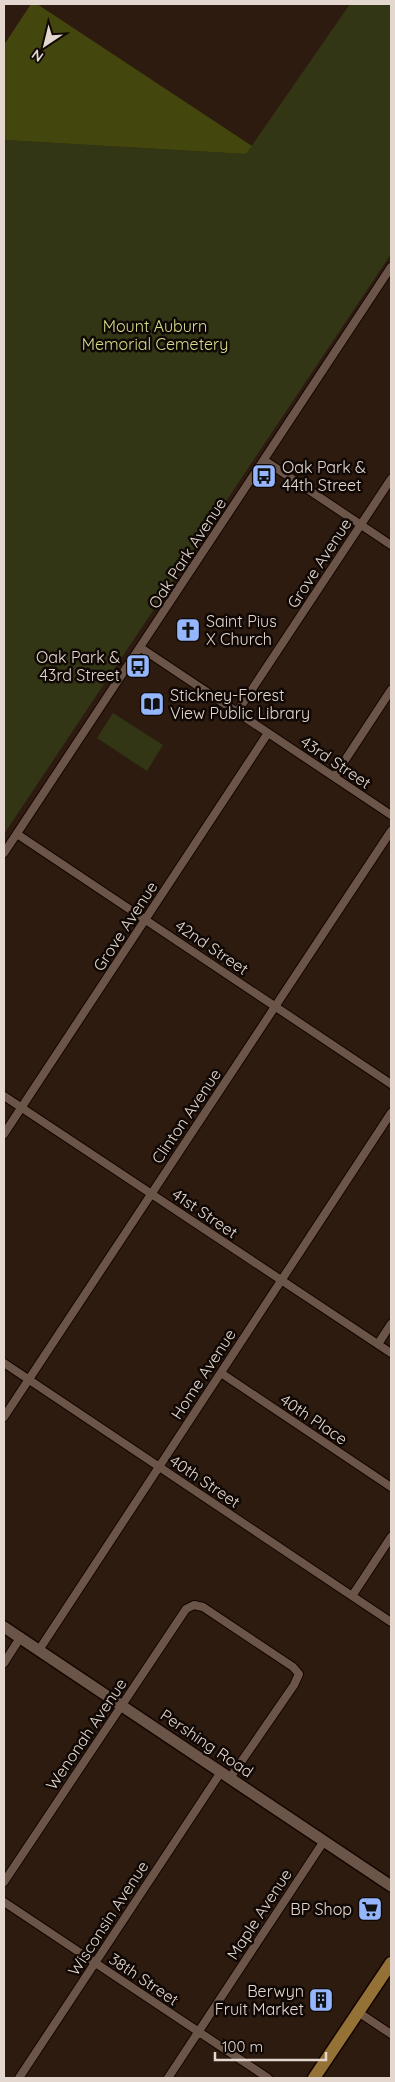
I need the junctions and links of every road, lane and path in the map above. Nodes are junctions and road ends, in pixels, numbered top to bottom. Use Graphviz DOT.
graph roads {
  1 [pos="390,271"];
  2 [pos="264,460"];
  3 [pos="391,479"];
  4 [pos="361,525"];
  5 [pos="391,545"];
  6 [pos="141,648"];
  7 [pos="391,690"];
  8 [pos="237,712"];
  9 [pos="268,733"];
  10 [pos="334,777"];
  11 [pos="391,815"];
  12 [pos="391,831"];
  13 [pos="17,834"];
  14 [pos="4,854"];
  15 [pos="145,920"];
  16 [pos="275,1006"];
  17 [pos="391,1084"];
  18 [pos="4,1096"];
  19 [pos="22,1107"];
  20 [pos="391,1113"];
  21 [pos="4,1134"];
  22 [pos="151,1194"];
  23 [pos="282,1280"];
  24 [pos="391,1324"];
  25 [pos="378,1344"];
  26 [pos="391,1353"];
  27 [pos="4,1363"];
  28 [pos="221,1373"];
  29 [pos="28,1380"];
  30 [pos="4,1417"];
  31 [pos="159,1467"];
  32 [pos="391,1487"];
  33 [pos="391,1537"];
  34 [pos="352,1596"];
  35 [pos="391,1622"];
  36 [pos="4,1627"];
  37 [pos="20,1638"];
  38 [pos="39,1650"];
  39 [pos="4,1663"];
  40 [pos="298,1674"];
  41 [pos="121,1706"];
  42 [pos="225,1775"];
  43 [pos="324,1840"];
  44 [pos="4,1882"];
  45 [pos="391,1886"];
  46 [pos="4,1902"];
  47 [pos="95,1963"];
  48 [pos="391,1963"];
  49 [pos="358,2012"];
  50 [pos="199,2032"];
  51 [pos="391,2034"];
  52 [pos="19,2078"];
  53 [pos="168,2078"];
  54 [pos="268,2078"];
  55 [pos="314,2078"];
  1 -- 2 [label="street, Oak Park Avenue"];
  2 -- 4 [label="street"];
  2 -- 6 [label="street, Oak Park Avenue"];
  3 -- 4 [label="street, Grove Avenue"];
  4 -- 5 [label="street"];
  4 -- 8 [label="street, Grove Avenue"];
  6 -- 8 [label="street, 43rd Street"];
  6 -- 13 [label="street, Oak Park Avenue"];
  7 -- 10 [label="street"];
  8 -- 9 [label="street, 43rd Street"];
  9 -- 10 [label="street, 43rd Street"];
  9 -- 15 [label="street, Grove Avenue"];
  10 -- 11 [label="street, 43rd Street"];
  12 -- 16 [label="street, Clinton Avenue"];
  13 -- 14 [label="street, Oak Park Avenue"];
  13 -- 15 [label="street, 42nd Street"];
  15 -- 16 [label="street, 42nd Street"];
  15 -- 19 [label="street, Grove Avenue"];
  16 -- 17 [label="street, 42nd Street"];
  16 -- 22 [label="street, Clinton Avenue"];
  18 -- 19 [label="street, 41st Street"];
  19 -- 21 [label="street, Grove Avenue"];
  19 -- 22 [label="street, 41st Street"];
  20 -- 23 [label="street, Home Avenue"];
  22 -- 23 [label="street, 41st Street"];
  22 -- 29 [label="street, Clinton Avenue"];
  23 -- 25 [label="street, 41st Street"];
  23 -- 28 [label="street, Home Avenue"];
  24 -- 25 [label="street"];
  25 -- 26 [label="street, 41st Street"];
  27 -- 29 [label="street, 40th Street"];
  28 -- 31 [label="street, Home Avenue"];
  28 -- 32 [label="street, 40th Place"];
  29 -- 30 [label="street, Clinton Avenue"];
  29 -- 31 [label="street, 40th Street"];
  31 -- 34 [label="street, 40th Street"];
  31 -- 38 [label="street, Home Avenue"];
  33 -- 34 [label="street"];
  34 -- 35 [label="street, 40th Street"];
  36 -- 37 [label="main road, Pershing Road"];
  37 -- 38 [label="main road, Pershing Road"];
  37 -- 39 [label="street"];
  38 -- 41 [label="main road, Pershing Road"];
  40 -- 41 [label="street, Wenonah Avenue"];
  40 -- 42 [label="street, Wisconsin Avenue"];
  41 -- 42 [label="main road, Pershing Road"];
  41 -- 44 [label="street, Wenonah Avenue"];
  42 -- 43 [label="main road, Pershing Road"];
  42 -- 47 [label="street, Wisconsin Avenue"];
  43 -- 45 [label="main road, Pershing Road"];
  43 -- 50 [label="street, Maple Avenue"];
  46 -- 47 [label="street, 38th Street"];
  47 -- 50 [label="street, 38th Street"];
  47 -- 52 [label="street, Wisconsin Avenue"];
  48 -- 49 [label="main road"];
  49 -- 51 [label="street"];
  49 -- 55 [label="main road"];
  50 -- 53 [label="street, Maple Avenue"];
  50 -- 54 [label="street, 38th Street"];
}
